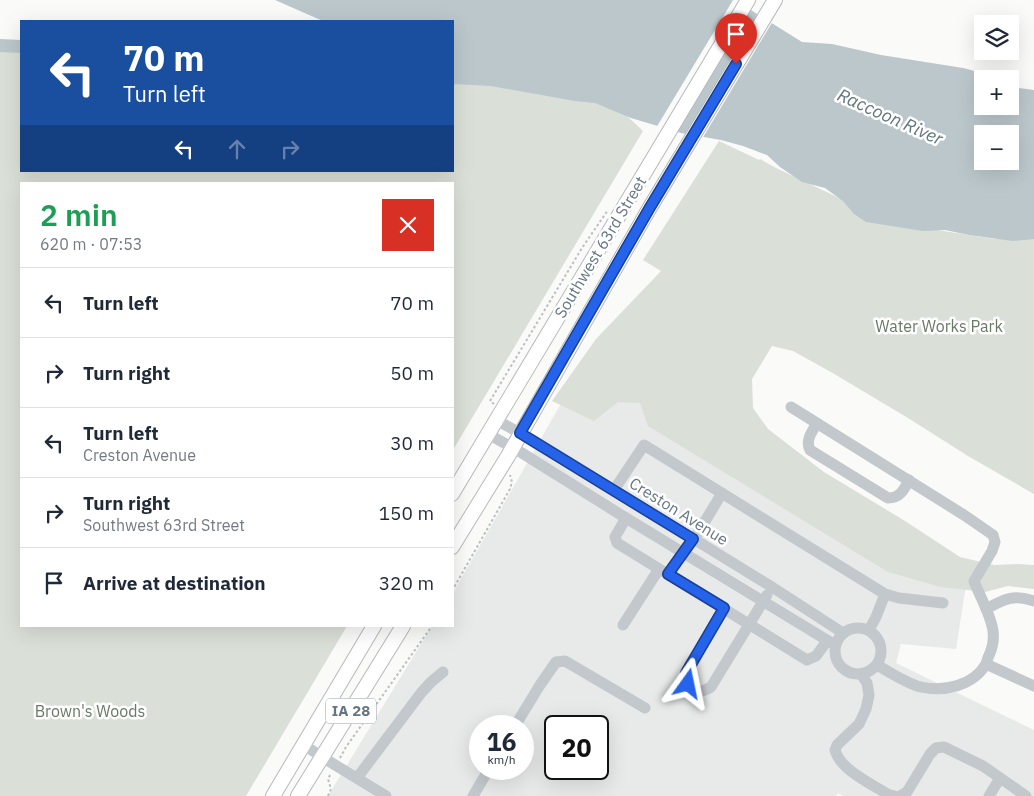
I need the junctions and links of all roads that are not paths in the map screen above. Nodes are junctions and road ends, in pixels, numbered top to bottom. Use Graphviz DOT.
graph roads {
  1 [pos="748,0"];
  2 [pos="774,0"];
  3 [pos="791,407"];
  4 [pos="499,415"];
  5 [pos="817,424"];
  6 [pos="520,433"];
  7 [pos="488,434"];
  8 [pos="512,447"];
  9 [pos="909,480"];
  10 [pos="614,490"];
  11 [pos="454,491"];
  12 [pos="722,493"];
  13 [pos="626,518"];
  14 [pos="693,539"];
  15 [pos="454,544"];
  16 [pos="683,552"];
  17 [pos="664,572"];
  18 [pos="772,587"];
  19 [pos="885,594"];
  20 [pos="763,601"];
  21 [pos="1034,601"];
  22 [pos="943,604"];
  23 [pos="724,608"];
  24 [pos="986,609"];
  25 [pos="749,624"];
  26 [pos="623,625"];
  27 [pos="373,627"];
  28 [pos="402,627"];
  29 [pos="869,630"];
  30 [pos="843,633"];
  31 [pos="831,643"];
  32 [pos="986,664"];
  33 [pos="877,665"];
  34 [pos="443,672"];
  35 [pos="861,674"];
  36 [pos="1034,686"];
  37 [pos="645,708"];
  38 [pos="522,715"];
  39 [pos="304,745"];
  40 [pos="322,757"];
  41 [pos="357,778"];
  42 [pos="1000,778"];
  43 [pos="482,780"];
  44 [pos="273,796"];
  45 [pos="298,796"];
  46 [pos="386,796"];
  47 [pos="473,796"];
  48 [pos="894,796"];
  49 [pos="900,796"];
  50 [pos="989,796"];
  51 [pos="1026,796"];
  1 -- 4 [label="main road, Southwest 63rd Street"];
  2 -- 6 [label="main road, Southwest 63rd Street"];
  3 -- 5 [label="street"];
  4 -- 6 [label="street, Creston Avenue"];
  4 -- 7 [label="main road, Southwest 63rd Street"];
  5 -- 9 [label="street"];
  5 -- 9 [label="street"];
  6 -- 8 [label="main road, Southwest 63rd Street"];
  6 -- 10 [label="street, Creston Avenue"];
  7 -- 8 [label="street, Creston Avenue"];
  7 -- 11 [label="main road, Southwest 63rd Street"];
  8 -- 13 [label="street, Creston Avenue"];
  8 -- 15 [label="main road, Southwest 63rd Street"];
  9 -- 24 [label="street"];
  10 -- 12 [label="street"];
  10 -- 14 [label="street, Creston Avenue"];
  12 -- 14 [label="street"];
  12 -- 19 [label="street"];
  13 -- 16 [label="street, Creston Avenue"];
  13 -- 17 [label="street"];
  14 -- 16 [label="street"];
  14 -- 18 [label="street, Creston Avenue"];
  16 -- 17 [label="street"];
  16 -- 20 [label="street, Creston Avenue"];
  17 -- 23 [label="street"];
  17 -- 26 [label="street"];
  18 -- 20 [label="street"];
  18 -- 30 [label="street, Creston Avenue"];
  19 -- 22 [label="street"];
  19 -- 29 [label="street"];
  20 -- 25 [label="street"];
  20 -- 31 [label="street, Creston Avenue"];
  21 -- 24 [label="street"];
  23 -- 25 [label="street"];
  23 -- 25 [label="street"];
  24 -- 32 [label="street"];
  25 -- 31 [label="street"];
  27 -- 39 [label="main road, IA 28"];
  28 -- 40 [label="main road, IA 28"];
  29 -- 30 [label="street"];
  29 -- 33 [label="street"];
  30 -- 31 [label="street"];
  31 -- 35 [label="street"];
  32 -- 33 [label="street"];
  32 -- 36 [label="street"];
  33 -- 35 [label="street"];
  34 -- 41 [label="street"];
  35 -- 48 [label="street"];
  37 -- 38 [label="street"];
  39 -- 40 [label="street"];
  39 -- 44 [label="main road, IA 28"];
  40 -- 41 [label="street"];
  40 -- 45 [label="main road, IA 28"];
  41 -- 46 [label="street"];
  42 -- 49 [label="street"];
  42 -- 50 [label="street"];
  42 -- 51 [label="street"];
  43 -- 47 [label="street"];
}
